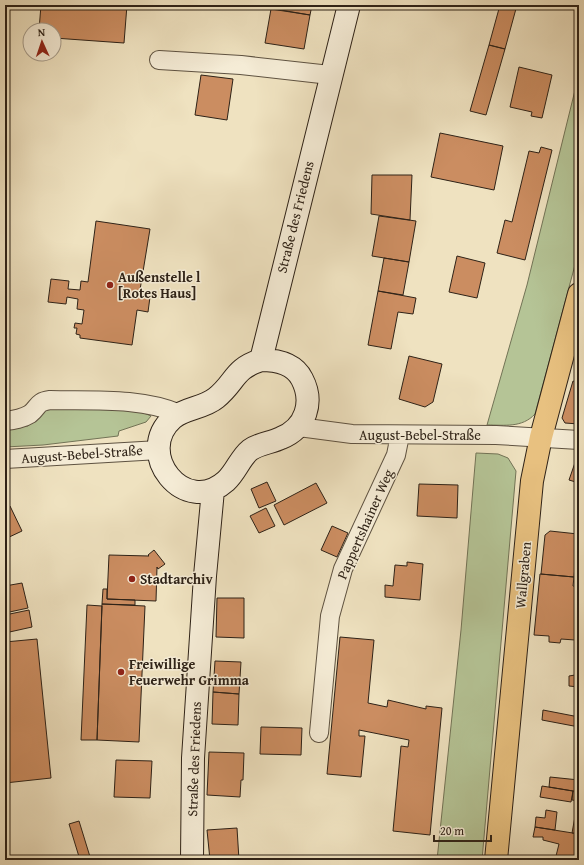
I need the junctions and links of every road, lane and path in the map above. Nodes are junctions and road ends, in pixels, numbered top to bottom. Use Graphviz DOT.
graph roads {
  1 [pos="349,5"];
  2 [pos="159,60"];
  3 [pos="330,75"];
  4 [pos="579,294"];
  5 [pos="261,360"];
  6 [pos="180,414"];
  7 [pos="5,421"];
  8 [pos="299,427"];
  9 [pos="400,435"];
  10 [pos="541,438"];
  11 [pos="579,440"];
  12 [pos="159,450"];
  13 [pos="5,459"];
  14 [pos="213,490"];
  15 [pos="319,733"];
  16 [pos="192,860"];
  17 [pos="496,860"];
  1 -- 3 [label="street, Straße des Friedens"];
  2 -- 3 [label="street"];
  3 -- 5 [label="street, Straße des Friedens"];
  4 -- 10 [label="main road, Wallgraben"];
  5 -- 6 [label="street"];
  5 -- 8 [label="street"];
  6 -- 7 [label="street"];
  6 -- 12 [label="street"];
  8 -- 9 [label="street, August-Bebel-Straße"];
  8 -- 14 [label="street"];
  9 -- 10 [label="street, August-Bebel-Straße"];
  9 -- 15 [label="street, Pappertshainer Weg"];
  10 -- 11 [label="street, August-Bebel-Straße"];
  10 -- 17 [label="main road, Wallgraben"];
  12 -- 13 [label="street, August-Bebel-Straße"];
  12 -- 14 [label="street"];
  14 -- 16 [label="street, Straße des Friedens"];
}
